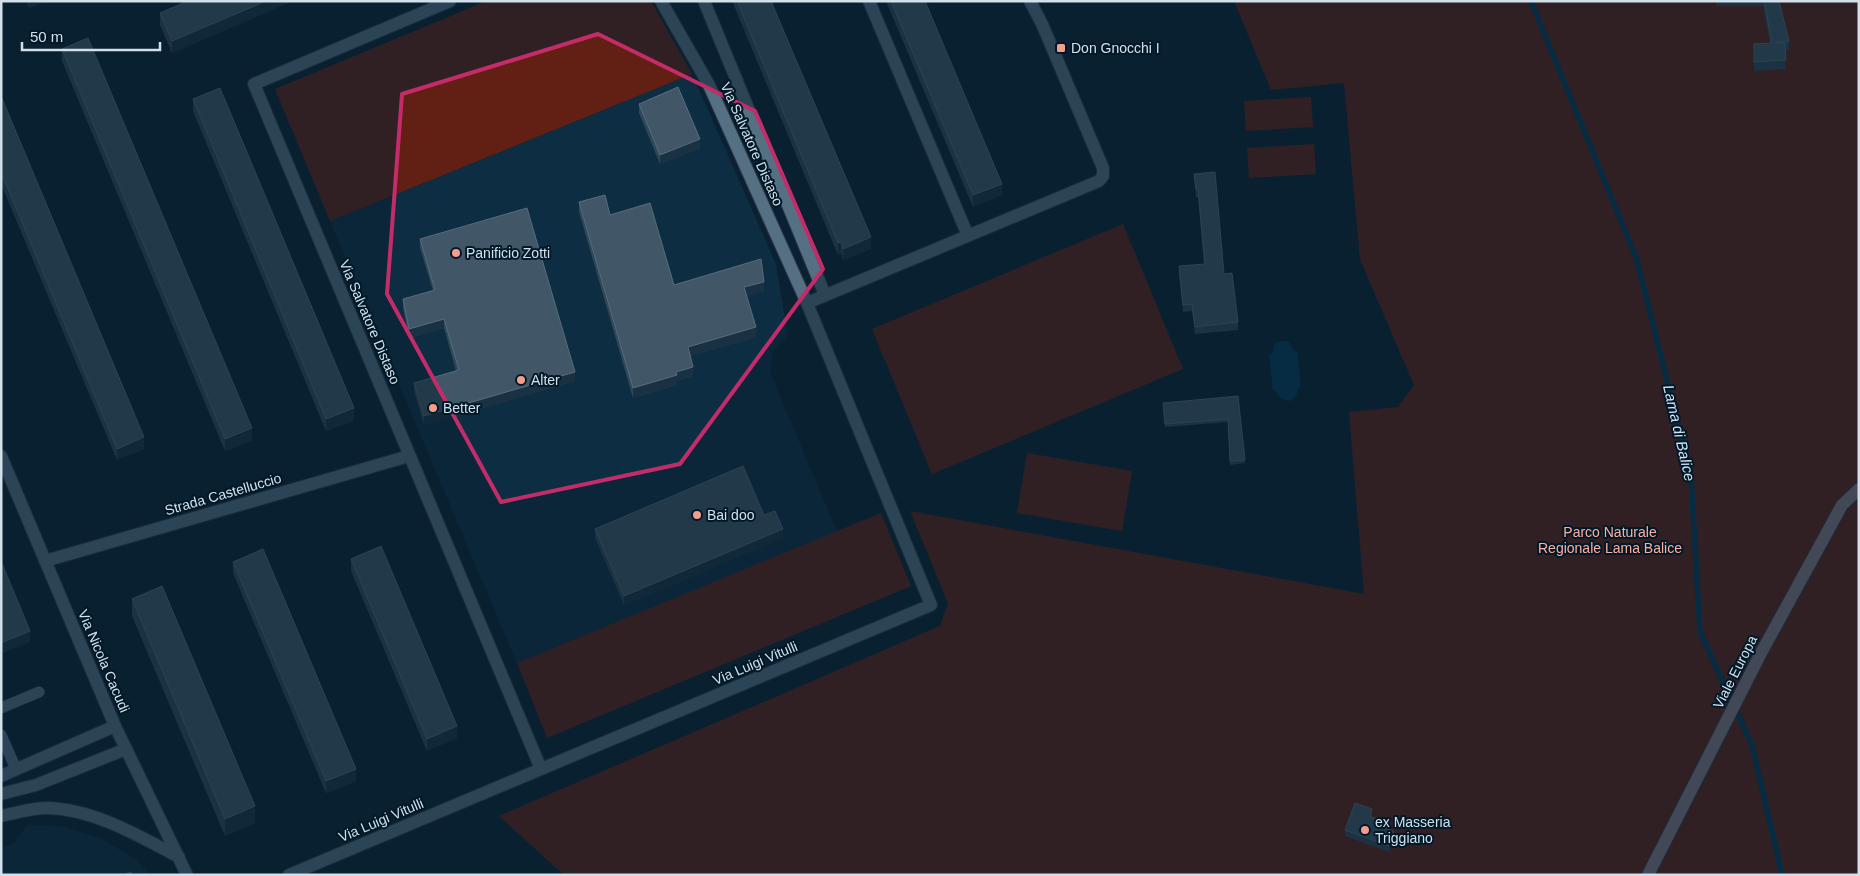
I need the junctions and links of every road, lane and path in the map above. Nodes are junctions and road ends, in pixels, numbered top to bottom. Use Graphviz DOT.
graph roads {
  1 [pos="450,1"];
  2 [pos="661,1"];
  3 [pos="704,1"];
  4 [pos="869,1"];
  5 [pos="1030,1"];
  6 [pos="968,236"];
  7 [pos="825,296"];
  8 [pos="807,303"];
  9 [pos="1,456"];
  10 [pos="409,456"];
  11 [pos="1859,489"];
  12 [pos="45,561"];
  13 [pos="39,692"];
  14 [pos="1,708"];
  15 [pos="115,726"];
  16 [pos="1,736"];
  17 [pos="126,749"];
  18 [pos="16,769"];
  19 [pos="541,769"];
  20 [pos="1,776"];
  21 [pos="1,794"];
  22 [pos="1,816"];
  23 [pos="179,857"];
  24 [pos="186,875"];
  25 [pos="289,875"];
  26 [pos="1648,875"];
  1 -- 10 [label="street, Via Salvatore Distaso"];
  2 -- 8 [label="street, Via Salvatore Distaso"];
  3 -- 7 [label="street"];
  4 -- 6 [label="street"];
  5 -- 6 [label="street"];
  6 -- 7 [label="street"];
  7 -- 8 [label="street"];
  8 -- 19 [label="street, Via Luigi Vitulli"];
  9 -- 12 [label="street, Via Nicola Cacudi"];
  10 -- 12 [label="street, Strada Castelluccio"];
  10 -- 19 [label="street, Via Salvatore Distaso"];
  11 -- 26 [label="main road, Viale Europa"];
  12 -- 15 [label="street, Via Nicola Cacudi"];
  13 -- 14 [label="lane"];
  15 -- 17 [label="street, Via Nicola Cacudi"];
  15 -- 18 [label="street"];
  16 -- 18 [label="lane"];
  17 -- 21 [label="street"];
  17 -- 23 [label="street, Via Nicola Cacudi"];
  18 -- 20 [label="street"];
  19 -- 25 [label="street, Via Luigi Vitulli"];
  22 -- 23 [label="street"];
  23 -- 24 [label="street, Via Nicola Cacudi"];
}
